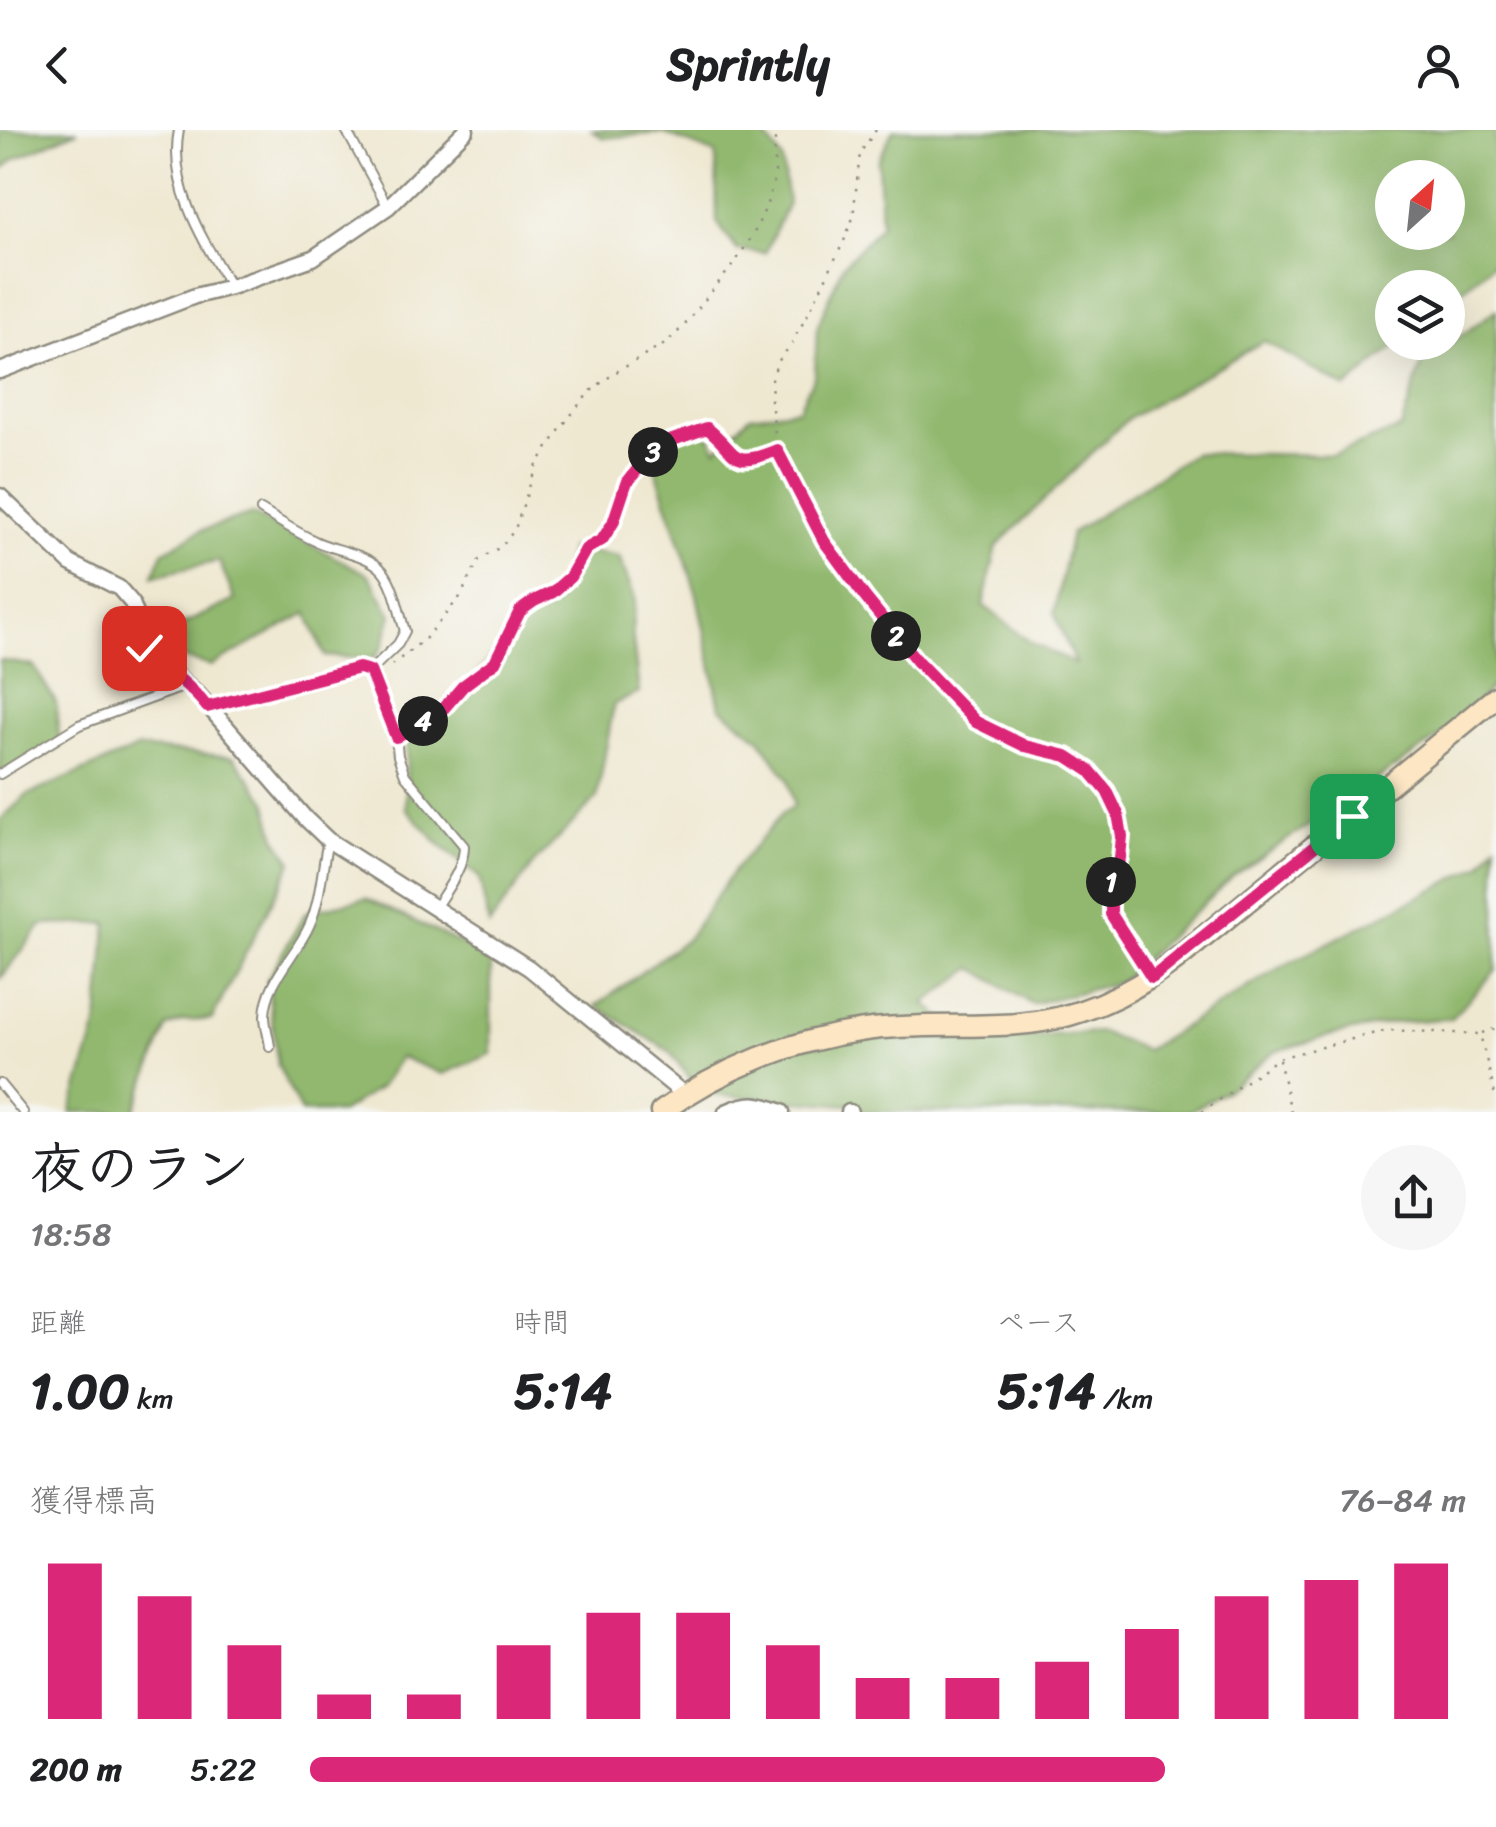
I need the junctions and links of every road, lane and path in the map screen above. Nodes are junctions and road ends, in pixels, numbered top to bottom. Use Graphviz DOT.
graph roads {
  1 [pos="179,130"];
  2 [pos="346,130"];
  3 [pos="466,130"];
  4 [pos="776,130"];
  5 [pos="876,130"];
  6 [pos="388,206"];
  7 [pos="231,287"];
  8 [pos="0,371"];
  9 [pos="777,450"];
  10 [pos="0,496"];
  11 [pos="261,510"];
  12 [pos="370,671"];
  13 [pos="188,684"];
  14 [pos="1496,697"];
  15 [pos="207,707"];
  16 [pos="396,737"];
  17 [pos="0,774"];
  18 [pos="328,840"];
  19 [pos="435,908"];
  20 [pos="1152,978"];
  21 [pos="1496,1028"];
  22 [pos="1480,1034"];
  23 [pos="270,1047"];
  24 [pos="1279,1058"];
  25 [pos="0,1084"];
  26 [pos="685,1095"];
  27 [pos="1496,1098"];
  28 [pos="23,1112"];
  29 [pos="661,1112"];
  30 [pos="726,1112"];
  31 [pos="782,1112"];
  32 [pos="1202,1112"];
  33 [pos="1291,1112"];
  1 -- 7 [label="lane"];
  2 -- 6 [label="lane"];
  3 -- 6 [label="street"];
  4 -- 12 [label="path"];
  5 -- 9 [label="path"];
  6 -- 7 [label="street"];
  7 -- 8 [label="street"];
  9 -- 16 [label="path"];
  9 -- 20 [label="path"];
  10 -- 13 [label="street"];
  11 -- 12 [label="lane"];
  12 -- 15 [label="path"];
  12 -- 16 [label="lane"];
  13 -- 15 [label="street"];
  13 -- 17 [label="lane"];
  14 -- 20 [label="street"];
  15 -- 18 [label="street"];
  16 -- 19 [label="lane"];
  18 -- 19 [label="street"];
  18 -- 23 [label="lane"];
  19 -- 26 [label="street"];
  20 -- 26 [label="street"];
  21 -- 22 [label="path"];
  22 -- 24 [label="path"];
  22 -- 27 [label="path"];
  24 -- 32 [label="path"];
  24 -- 33 [label="path"];
  25 -- 28 [label="lane"];
  26 -- 29 [label="street"];
  30 -- 31 [label="street"];
}
